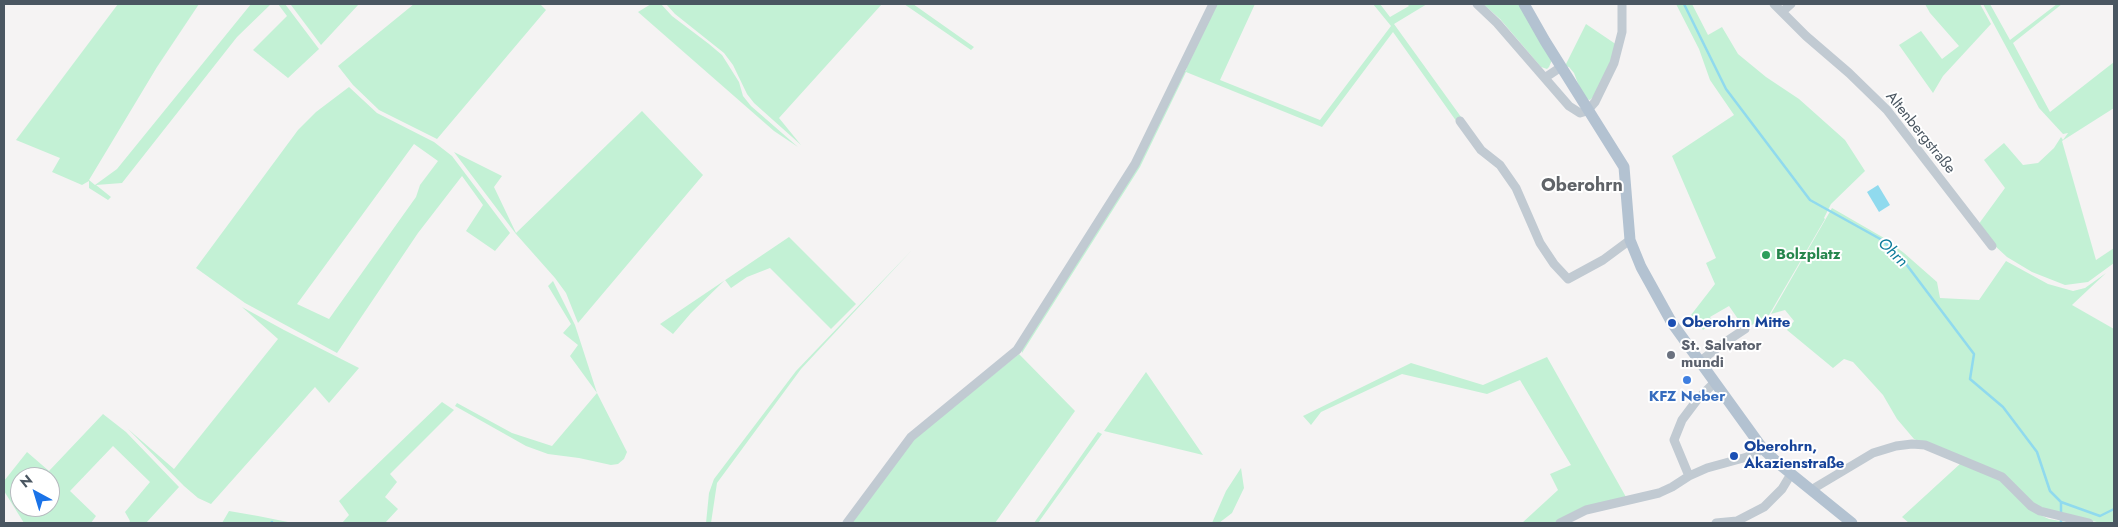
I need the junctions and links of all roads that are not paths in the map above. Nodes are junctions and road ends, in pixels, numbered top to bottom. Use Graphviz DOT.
graph roads {
  1 [pos="1213,4"];
  2 [pos="1477,4"];
  3 [pos="1524,4"];
  4 [pos="1622,4"];
  5 [pos="1774,4"];
  6 [pos="1791,4"];
  7 [pos="1782,12"];
  8 [pos="1561,67"];
  9 [pos="1546,77"];
  10 [pos="1588,111"];
  11 [pos="1460,120"];
  12 [pos="1630,240"];
  13 [pos="1992,246"];
  14 [pos="1745,329"];
  15 [pos="1699,362"];
  16 [pos="1714,383"];
  17 [pos="1762,449"];
  18 [pos="1790,474"];
  19 [pos="1688,476"];
  20 [pos="1811,490"];
  21 [pos="847,523"];
  22 [pos="1560,523"];
  23 [pos="1716,523"];
  24 [pos="1852,523"];
  25 [pos="2089,523"];
  1 -- 21 [label="street"];
  2 -- 9 [label="street"];
  3 -- 8 [label="main road"];
  4 -- 10 [label="street"];
  5 -- 7 [label="street, Altenbergstraße"];
  6 -- 7 [label="street"];
  7 -- 13 [label="street, Altenbergstraße"];
  8 -- 9 [label="street"];
  8 -- 10 [label="main road"];
  9 -- 10 [label="street"];
  10 -- 12 [label="main road"];
  11 -- 12 [label="street"];
  12 -- 15 [label="main road"];
  14 -- 15 [label="street"];
  15 -- 16 [label="main road"];
  16 -- 17 [label="main road"];
  16 -- 19 [label="street"];
  17 -- 18 [label="main road"];
  17 -- 19 [label="street"];
  18 -- 20 [label="main road"];
  18 -- 23 [label="street"];
  19 -- 22 [label="street"];
  20 -- 24 [label="main road"];
  20 -- 25 [label="street"];
}
